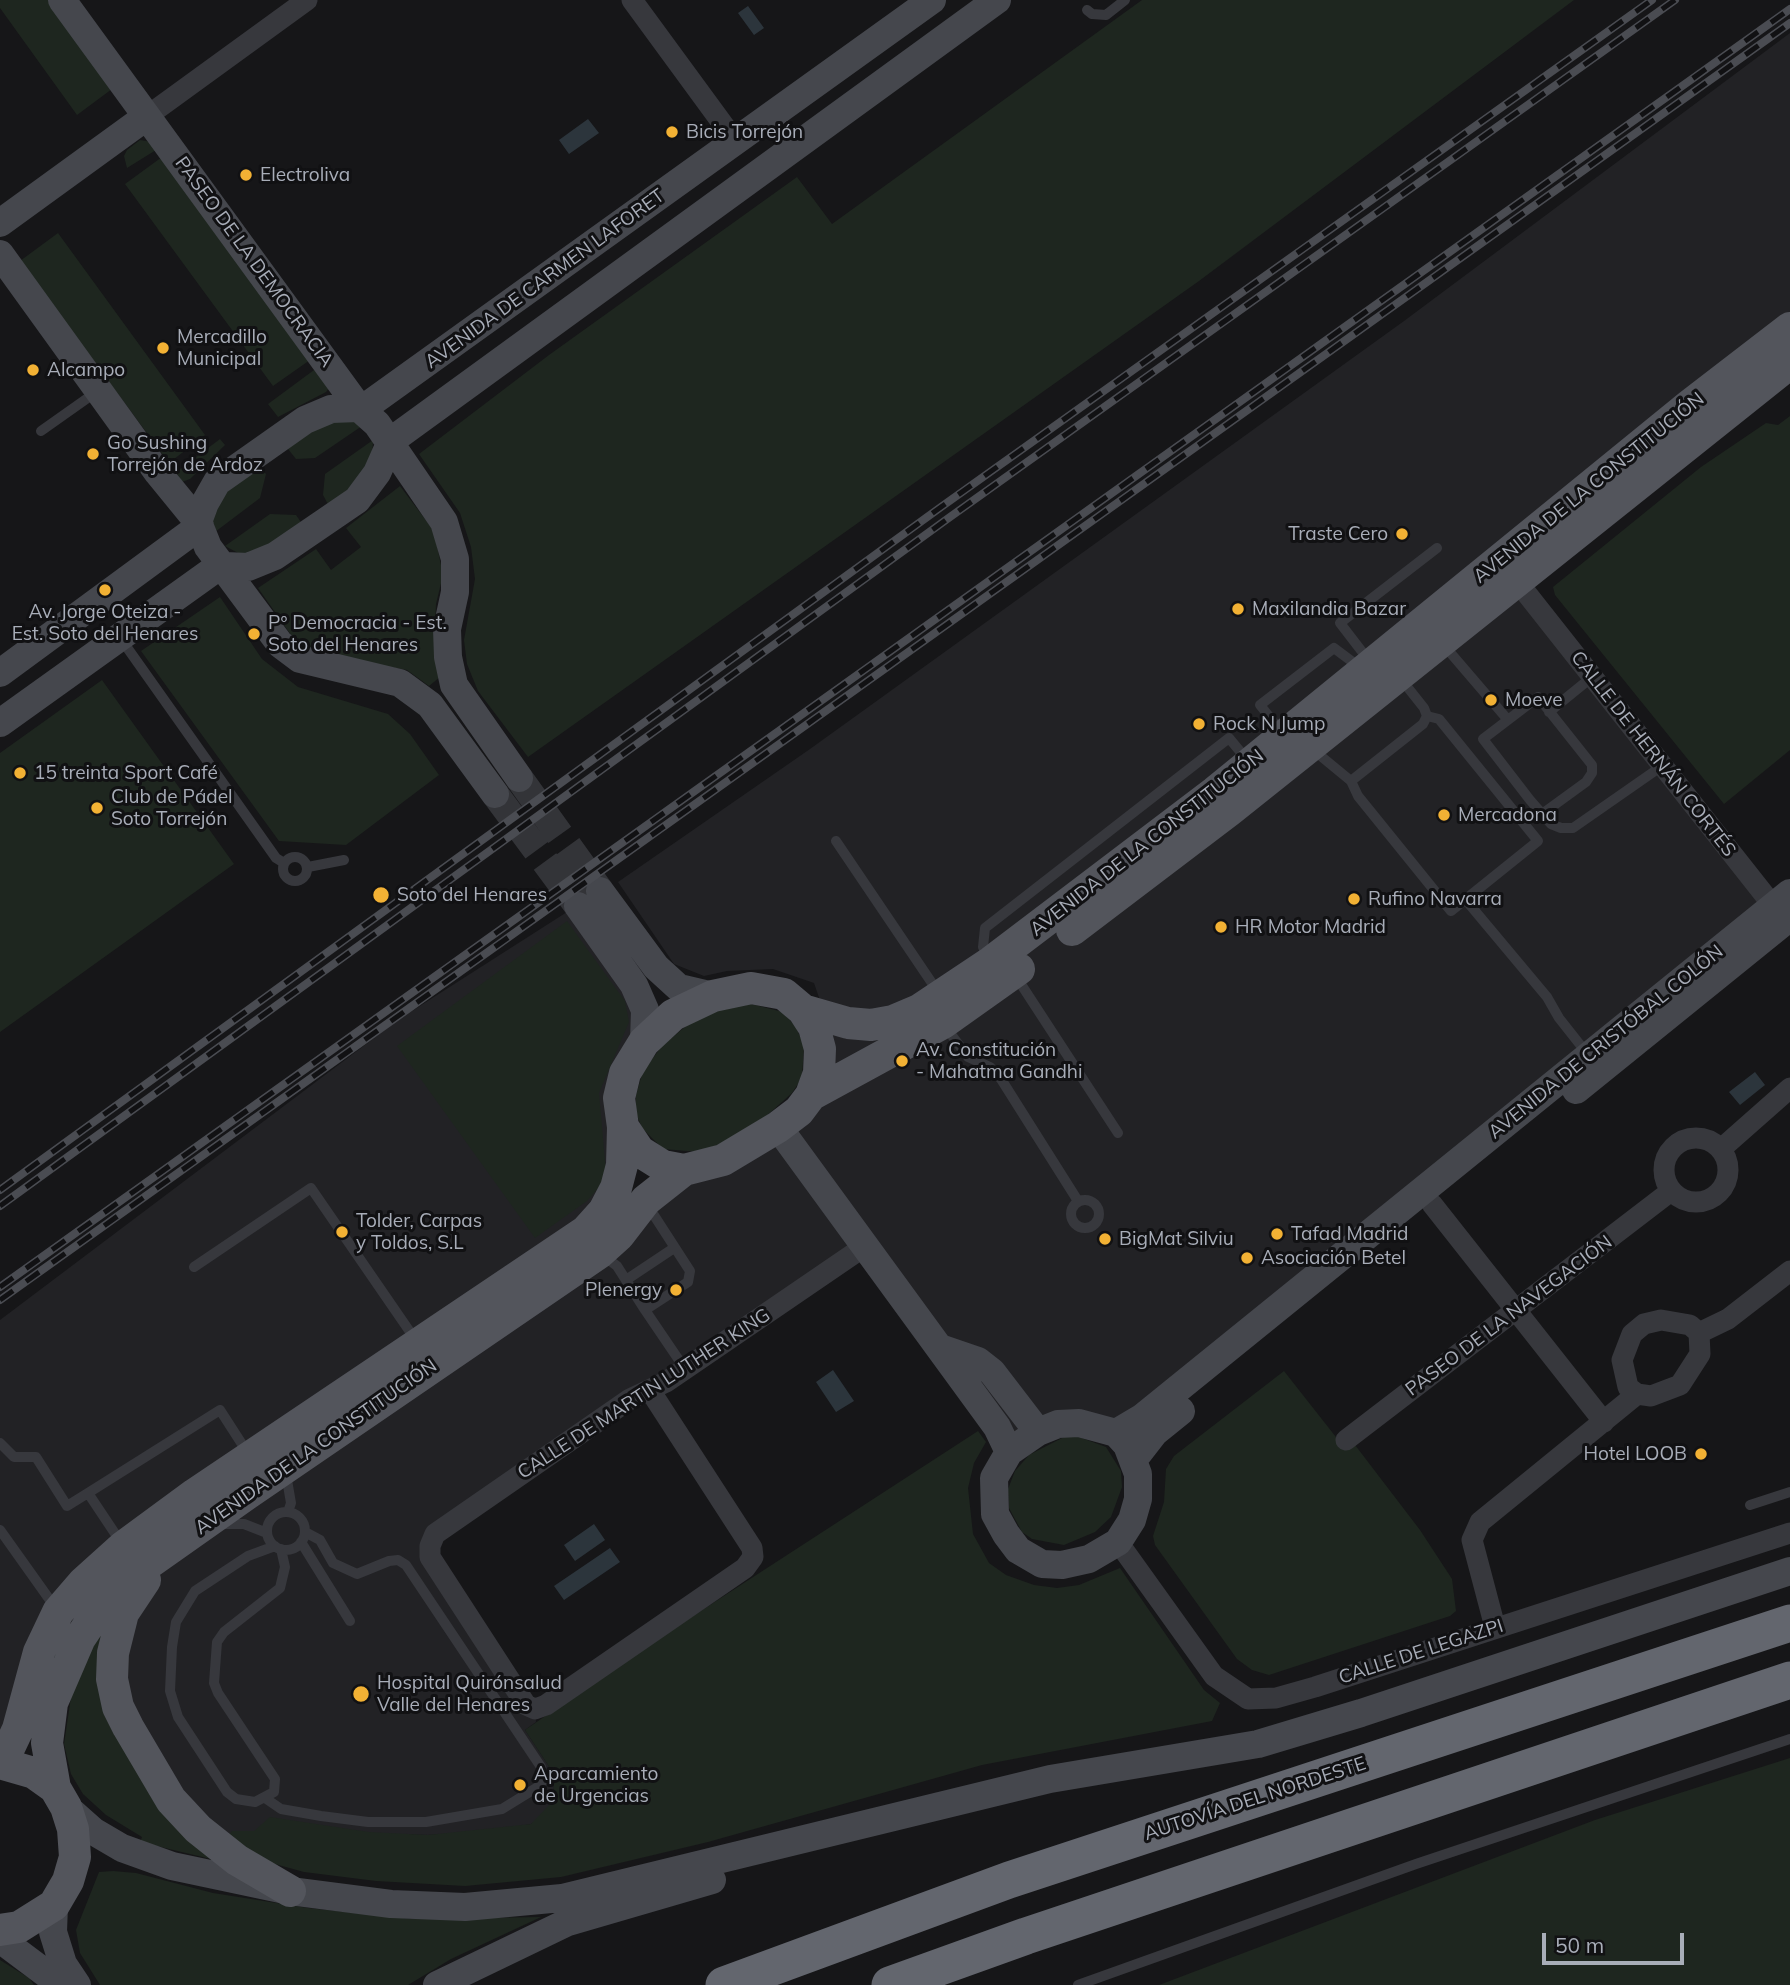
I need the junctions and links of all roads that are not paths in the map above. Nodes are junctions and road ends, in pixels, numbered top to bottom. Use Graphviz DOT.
graph roads {
  1 [pos="62,0"];
  2 [pos="307,0"];
  3 [pos="632,0"];
  4 [pos="932,0"];
  5 [pos="997,0"];
  6 [pos="1125,0"];
  7 [pos="1087,10"];
  8 [pos="146,117"];
  9 [pos="736,141"];
  10 [pos="758,173"];
  11 [pos="0,223"];
  12 [pos="0,254"];
  13 [pos="1790,328"];
  14 [pos="1790,363"];
  15 [pos="99,390"];
  16 [pos="360,409"];
  17 [pos="41,431"];
  18 [pos="389,444"];
  19 [pos="199,524"];
  20 [pos="1437,548"];
  21 [pos="223,565"];
  22 [pos="1516,580"];
  23 [pos="120,636"];
  24 [pos="1441,641"];
  25 [pos="1378,670"];
  26 [pos="0,673"];
  27 [pos="1592,677"];
  28 [pos="1549,712"];
  29 [pos="1427,716"];
  30 [pos="1508,720"];
  31 [pos="0,723"];
  32 [pos="1297,741"];
  33 [pos="1662,766"];
  34 [pos="519,778"];
  35 [pos="1351,781"];
  36 [pos="495,794"];
  37 [pos="1542,814"];
  38 [pos="836,841"];
  39 [pos="344,860"];
  40 [pos="284,863"];
  41 [pos="308,867"];
  42 [pos="1465,899"];
  43 [pos="1786,913"];
  44 [pos="1002,967"];
  45 [pos="713,996"];
  46 [pos="942,1009"];
  47 [pos="803,1010"];
  48 [pos="644,1042"];
  49 [pos="1588,1056"];
  50 [pos="1790,1088"];
  51 [pos="811,1095"];
  52 [pos="623,1127"];
  53 [pos="779,1127"];
  54 [pos="1118,1133"];
  55 [pos="1721,1149"];
  56 [pos="684,1170"];
  57 [pos="1671,1191"];
  58 [pos="1427,1198"];
  59 [pos="646,1200"];
  60 [pos="1079,1201"];
  61 [pos="865,1247"];
  62 [pos="674,1248"];
  63 [pos="599,1253"];
  64 [pos="194,1268"];
  65 [pos="1790,1271"];
  66 [pos="626,1280"];
  67 [pos="645,1310"];
  68 [pos="1517,1312"];
  69 [pos="1699,1333"];
  70 [pos="418,1344"];
  71 [pos="940,1348"];
  72 [pos="685,1369"];
  73 [pos="651,1391"];
  74 [pos="1637,1394"];
  75 [pos="1604,1422"];
  76 [pos="1038,1432"];
  77 [pos="1116,1433"];
  78 [pos="1346,1440"];
  79 [pos="0,1443"];
  80 [pos="1009,1452"];
  81 [pos="251,1457"];
  82 [pos="1134,1459"];
  83 [pos="287,1466"];
  84 [pos="1790,1492"];
  85 [pos="88,1493"];
  86 [pos="1750,1505"];
  87 [pos="288,1512"];
  88 [pos="0,1530"];
  89 [pos="267,1533"];
  90 [pos="1790,1533"];
  91 [pos="303,1537"];
  92 [pos="184,1539"];
  93 [pos="1118,1542"];
  94 [pos="123,1547"];
  95 [pos="278,1548"];
  96 [pos="1790,1571"];
  97 [pos="58,1612"];
  98 [pos="350,1620"];
  99 [pos="1790,1623"];
  100 [pos="1495,1628"];
  101 [pos="1790,1680"];
  102 [pos="1790,1739"];
  103 [pos="0,1755"];
  104 [pos="0,1763"];
  105 [pos="992,1793"];
  106 [pos="60,1798"];
  107 [pos="265,1798"];
  108 [pos="290,1891"];
  109 [pos="54,1905"];
  110 [pos="0,1930"];
  111 [pos="0,1940"];
  112 [pos="762,1969"];
  113 [pos="54,1985"];
  114 [pos="77,1985"];
  115 [pos="437,1985"];
  116 [pos="707,1985"];
  117 [pos="724,1985"];
  118 [pos="890,1985"];
  119 [pos="1078,1985"];
  1 -- 8 [label="street, PASEO DE LA DEMOCRACIA"];
  2 -- 8 [label="street"];
  3 -- 9 [label="street"];
  4 -- 9 [label="street, AVENIDA DE CARMEN LAFORET"];
  5 -- 10 [label="street, AVENIDA DE CARMEN LAFORET"];
  6 -- 7 [label="lane"];
  8 -- 11 [label="street"];
  8 -- 16 [label="street, PASEO DE LA DEMOCRACIA"];
  9 -- 10 [label="street"];
  9 -- 16 [label="street, AVENIDA DE CARMEN LAFORET"];
  10 -- 18 [label="street, AVENIDA DE CARMEN LAFORET"];
  12 -- 15 [label="street"];
  13 -- 25 [label="main road, AVENIDA DE LA CONSTITUCIÓN"];
  14 -- 22 [label="main road, AVENIDA DE LA CONSTITUCIÓN"];
  15 -- 17 [label="lane"];
  15 -- 19 [label="street"];
  16 -- 18 [label="street, PASEO DE LA DEMOCRACIA"];
  16 -- 19 [label="street"];
  18 -- 21 [label="street"];
  18 -- 34 [label="street, PASEO DE LA DEMOCRACIA"];
  19 -- 21 [label="street"];
  19 -- 26 [label="street"];
  20 -- 25 [label="lane"];
  21 -- 23 [label="street"];
  21 -- 36 [label="street"];
  22 -- 24 [label="main road, AVENIDA DE LA CONSTITUCIÓN"];
  22 -- 27 [label="street, CALLE DE HERNÁN CORTÉS"];
  23 -- 31 [label="street"];
  23 -- 40 [label="lane"];
  24 -- 25 [label="main road, AVENIDA DE LA CONSTITUCIÓN"];
  24 -- 30 [label="lane"];
  25 -- 29 [label="lane"];
  25 -- 32 [label="main road, AVENIDA DE LA CONSTITUCIÓN"];
  27 -- 28 [label="lane"];
  27 -- 33 [label="street, CALLE DE HERNÁN CORTÉS"];
  28 -- 30 [label="lane"];
  28 -- 37 [label="lane"];
  29 -- 35 [label="lane"];
  29 -- 42 [label="lane"];
  30 -- 37 [label="lane"];
  32 -- 35 [label="lane"];
  32 -- 44 [label="main road, AVENIDA DE LA CONSTITUCIÓN"];
  32 -- 44 [label="main road, AVENIDA DE LA CONSTITUCIÓN"];
  33 -- 37 [label="lane"];
  33 -- 43 [label="street, CALLE DE HERNÁN CORTÉS"];
  35 -- 42 [label="lane"];
  38 -- 46 [label="lane"];
  39 -- 41 [label="lane"];
  40 -- 41 [label="lane"];
  40 -- 41 [label="lane"];
  42 -- 49 [label="lane"];
  43 -- 49 [label="street, AVENIDA DE CRISTÓBAL COLÓN"];
  43 -- 58 [label="street, AVENIDA DE CRISTÓBAL COLÓN"];
  44 -- 46 [label="main road, AVENIDA DE LA CONSTITUCIÓN"];
  44 -- 54 [label="lane"];
  45 -- 47 [label="main road"];
  45 -- 48 [label="main road"];
  45 -- 48 [label="street"];
  46 -- 47 [label="main road, AVENIDA DE LA CONSTITUCIÓN"];
  46 -- 51 [label="main road, AVENIDA DE LA CONSTITUCIÓN"];
  46 -- 60 [label="lane"];
  47 -- 51 [label="main road"];
  48 -- 52 [label="main road"];
  49 -- 58 [label="street, AVENIDA DE CRISTÓBAL COLÓN"];
  50 -- 55 [label="street"];
  51 -- 53 [label="main road"];
  52 -- 56 [label="main road"];
  52 -- 70 [label="main road, AVENIDA DE LA CONSTITUCIÓN"];
  53 -- 56 [label="main road"];
  53 -- 61 [label="street"];
  55 -- 57 [label="street"];
  55 -- 57 [label="street"];
  56 -- 59 [label="main road, AVENIDA DE LA CONSTITUCIÓN"];
  57 -- 68 [label="street, PASEO DE LA NAVEGACIÓN"];
  58 -- 68 [label="street"];
  58 -- 77 [label="street, AVENIDA DE CRISTÓBAL COLÓN"];
  58 -- 82 [label="street, AVENIDA DE CRISTÓBAL COLÓN"];
  59 -- 62 [label="lane"];
  59 -- 63 [label="main road, AVENIDA DE LA CONSTITUCIÓN"];
  61 -- 71 [label="street"];
  61 -- 72 [label="street, CALLE DE MARTIN LUTHER KING"];
  62 -- 66 [label="lane"];
  62 -- 67 [label="lane"];
  63 -- 66 [label="lane"];
  63 -- 83 [label="main road, AVENIDA DE LA CONSTITUCIÓN"];
  64 -- 70 [label="lane"];
  65 -- 69 [label="street"];
  66 -- 67 [label="lane"];
  67 -- 72 [label="lane"];
  68 -- 75 [label="street"];
  68 -- 78 [label="street, PASEO DE LA NAVEGACIÓN"];
  69 -- 74 [label="street"];
  69 -- 74 [label="street"];
  70 -- 81 [label="main road, AVENIDA DE LA CONSTITUCIÓN"];
  71 -- 76 [label="street"];
  71 -- 80 [label="street"];
  72 -- 73 [label="street, CALLE DE MARTIN LUTHER KING"];
  73 -- 73 [label="street, CALLE DE MARTIN LUTHER KING"];
  74 -- 75 [label="street"];
  75 -- 100 [label="street"];
  76 -- 77 [label="street"];
  76 -- 80 [label="street"];
  77 -- 82 [label="street"];
  79 -- 85 [label="lane"];
  80 -- 93 [label="street"];
  81 -- 85 [label="lane"];
  81 -- 94 [label="main road, AVENIDA DE LA CONSTITUCIÓN"];
  82 -- 93 [label="street"];
  83 -- 87 [label="lane"];
  83 -- 92 [label="main road, AVENIDA DE LA CONSTITUCIÓN"];
  84 -- 86 [label="lane"];
  85 -- 94 [label="lane"];
  87 -- 89 [label="lane"];
  87 -- 91 [label="lane"];
  88 -- 97 [label="lane"];
  89 -- 92 [label="lane"];
  89 -- 95 [label="lane"];
  90 -- 100 [label="street, CALLE DE LEGAZPI"];
  91 -- 95 [label="lane"];
  91 -- 98 [label="lane"];
  91 -- 107 [label="lane"];
  92 -- 106 [label="main road, AVENIDA DE LA CONSTITUCIÓN"];
  92 -- 108 [label="main road"];
  93 -- 100 [label="street, CALLE DE LEGAZPI"];
  94 -- 97 [label="main road, AVENIDA DE LA CONSTITUCIÓN"];
  95 -- 107 [label="lane"];
  95 -- 107 [label="lane"];
  96 -- 105 [label="street"];
  97 -- 103 [label="main road, AVENIDA DE LA CONSTITUCIÓN"];
  99 -- 112 [label="highway, AUTOVÍA DEL NORDESTE"];
  101 -- 118 [label="highway"];
  102 -- 119 [label="lane"];
  104 -- 106 [label="main road"];
  105 -- 108 [label="street"];
  105 -- 115 [label="street"];
  106 -- 108 [label="street"];
  106 -- 109 [label="main road, AVENIDA DE LA CONSTITUCIÓN"];
  109 -- 110 [label="main road"];
  109 -- 114 [label="street"];
  111 -- 113 [label="street"];
  112 -- 116 [label="highway"];
  112 -- 117 [label="highway, AUTOVÍA DEL NORDESTE"];
}
